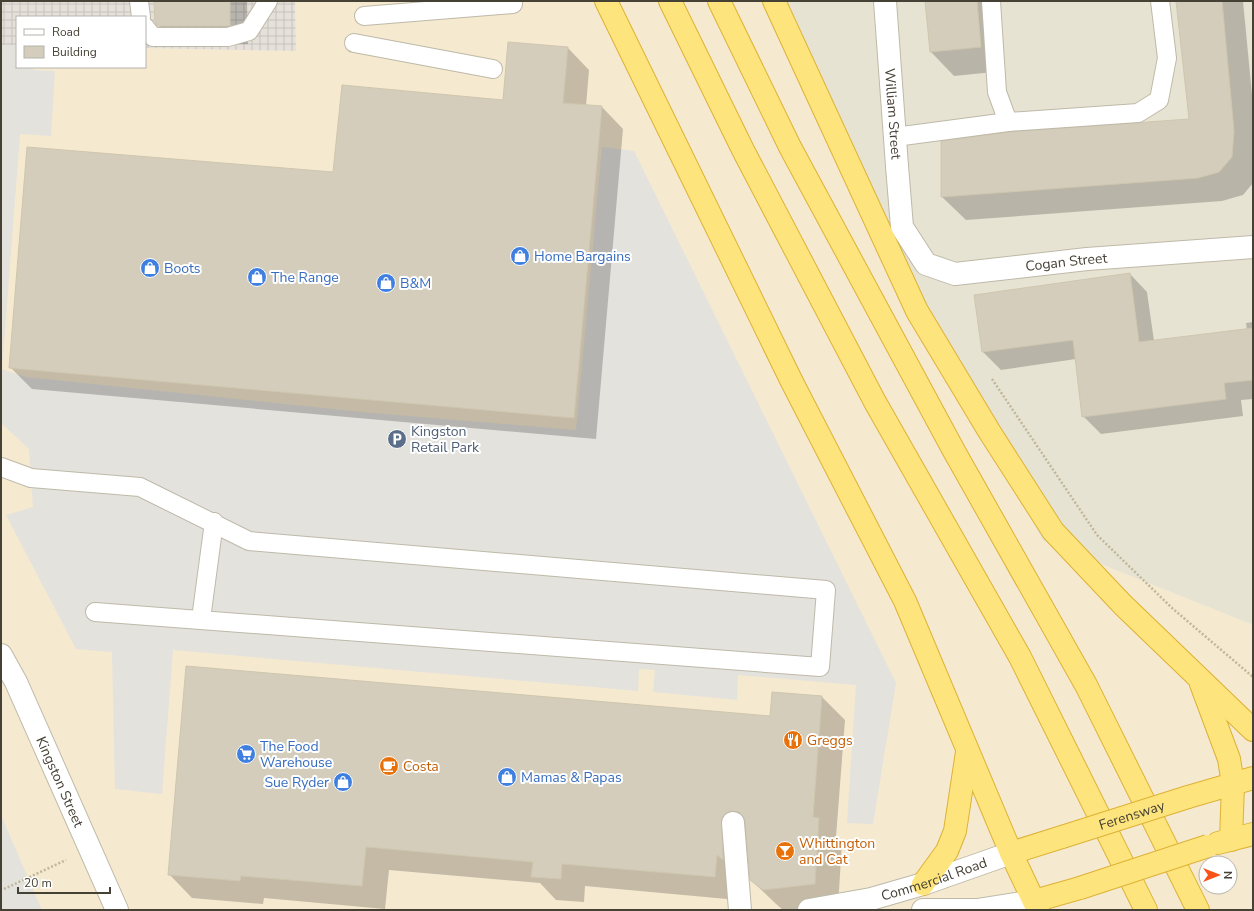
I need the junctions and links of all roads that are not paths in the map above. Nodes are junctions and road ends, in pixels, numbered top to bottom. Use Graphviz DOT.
graph roads {
  1 [pos="139,1"];
  2 [pos="268,1"];
  3 [pos="606,1"];
  4 [pos="670,1"];
  5 [pos="719,1"];
  6 [pos="774,1"];
  7 [pos="885,1"];
  8 [pos="991,1"];
  9 [pos="1160,1"];
  10 [pos="512,4"];
  11 [pos="141,16"];
  12 [pos="364,16"];
  13 [pos="146,28"];
  14 [pos="354,43"];
  15 [pos="493,69"];
  16 [pos="1008,122"];
  17 [pos="895,138"];
  18 [pos="902,227"];
  19 [pos="1253,247"];
  20 [pos="3,470"];
  21 [pos="214,522"];
  22 [pos="95,612"];
  23 [pos="201,619"];
  24 [pos="1,654"];
  25 [pos="1199,677"];
  26 [pos="1253,730"];
  27 [pos="968,750"];
  28 [pos="1243,781"];
  29 [pos="733,823"];
  30 [pos="1253,834"];
  31 [pos="1231,840"];
  32 [pos="1011,853"];
  33 [pos="923,884"];
  34 [pos="1036,905"];
  35 [pos="117,910"];
  36 [pos="740,910"];
  37 [pos="808,910"];
  38 [pos="923,910"];
  39 [pos="1146,910"];
  40 [pos="1198,910"];
  1 -- 11 [label="lane"];
  2 -- 13 [label="lane"];
  3 -- 27 [label="highway"];
  4 -- 39 [label="highway"];
  5 -- 40 [label="highway"];
  6 -- 25 [label="highway"];
  7 -- 17 [label="street, William Street"];
  8 -- 16 [label="lane"];
  9 -- 16 [label="lane"];
  10 -- 12 [label="lane"];
  14 -- 15 [label="lane"];
  16 -- 17 [label="lane"];
  17 -- 18 [label="street, William Street"];
  18 -- 19 [label="street, Cogan Street"];
  20 -- 21 [label="lane"];
  21 -- 23 [label="lane"];
  21 -- 23 [label="lane"];
  22 -- 23 [label="lane"];
  24 -- 35 [label="street, Kingston Street"];
  25 -- 26 [label="highway"];
  25 -- 28 [label="highway"];
  27 -- 32 [label="highway"];
  27 -- 33 [label="highway"];
  28 -- 31 [label="highway"];
  28 -- 32 [label="highway, Ferensway, bridge"];
  29 -- 36 [label="street"];
  30 -- 31 [label="highway"];
  31 -- 34 [label="highway, bridge"];
  32 -- 33 [label="street, Commercial Road"];
  32 -- 34 [label="highway"];
  33 -- 37 [label="street, Commercial Road"];
  34 -- 38 [label="street, Commercial Road"];
}
